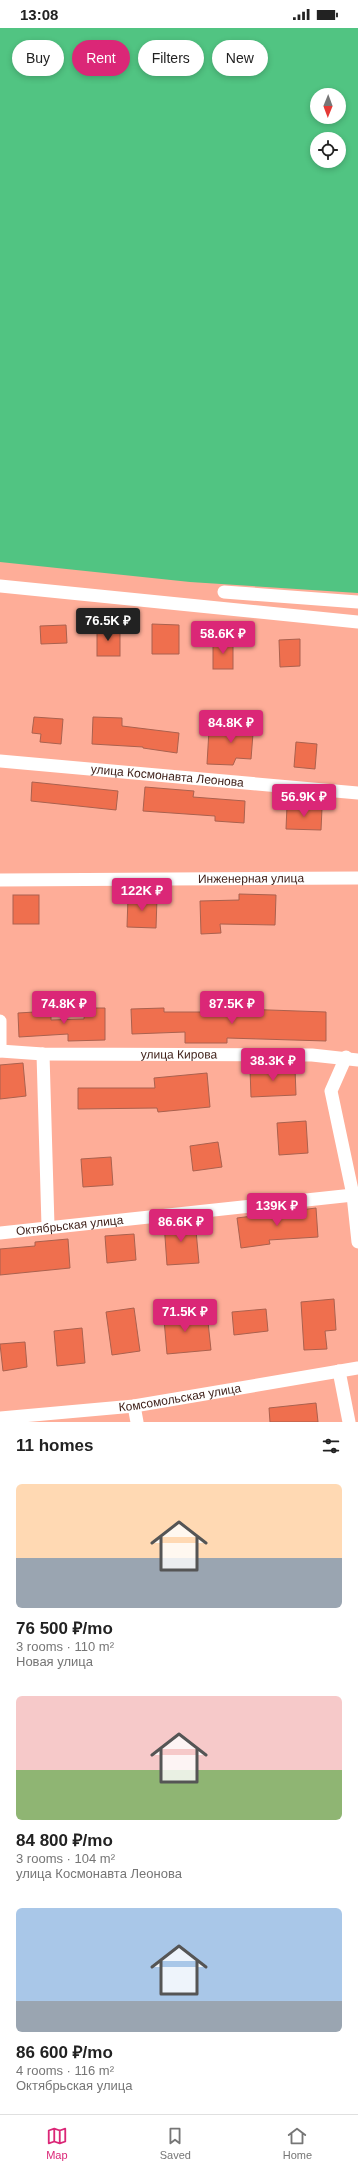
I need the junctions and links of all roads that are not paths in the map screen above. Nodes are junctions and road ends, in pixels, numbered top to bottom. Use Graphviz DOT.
graph roads {
  1 [pos="0,586"];
  2 [pos="224,592"];
  3 [pos="358,602"];
  4 [pos="358,622"];
  5 [pos="0,760"];
  6 [pos="358,793"];
  7 [pos="358,878"];
  8 [pos="0,880"];
  9 [pos="0,1021"];
  10 [pos="0,1051"];
  11 [pos="43,1054"];
  12 [pos="352,1058"];
  13 [pos="353,1195"];
  14 [pos="357,1211"];
  15 [pos="48,1226"];
  16 [pos="0,1233"];
  17 [pos="358,1242"];
  18 [pos="358,1368"];
  19 [pos="338,1372"];
  20 [pos="134,1406"];
  21 [pos="0,1418"];
  22 [pos="137,1422"];
  23 [pos="349,1422"];
  1 -- 4 [label="street"];
  2 -- 3 [label="street"];
  5 -- 6 [label="street, улица Космонавта Леонова"];
  7 -- 8 [label="street, Инженерная улица"];
  9 -- 10 [label="street"];
  10 -- 11 [label="street, улица Кирова"];
  11 -- 12 [label="street, улица Кирова"];
  11 -- 15 [label="street"];
  12 -- 13 [label="street"];
  13 -- 14 [label="street"];
  13 -- 15 [label="street, Октябрьская улица"];
  14 -- 17 [label="street"];
  15 -- 16 [label="street, Октябрьская улица"];
  18 -- 19 [label="street, Комсомольская улица"];
  19 -- 20 [label="street, Комсомольская улица"];
  19 -- 23 [label="street"];
  20 -- 21 [label="street, Комсомольская улица"];
  20 -- 22 [label="street"];
}
